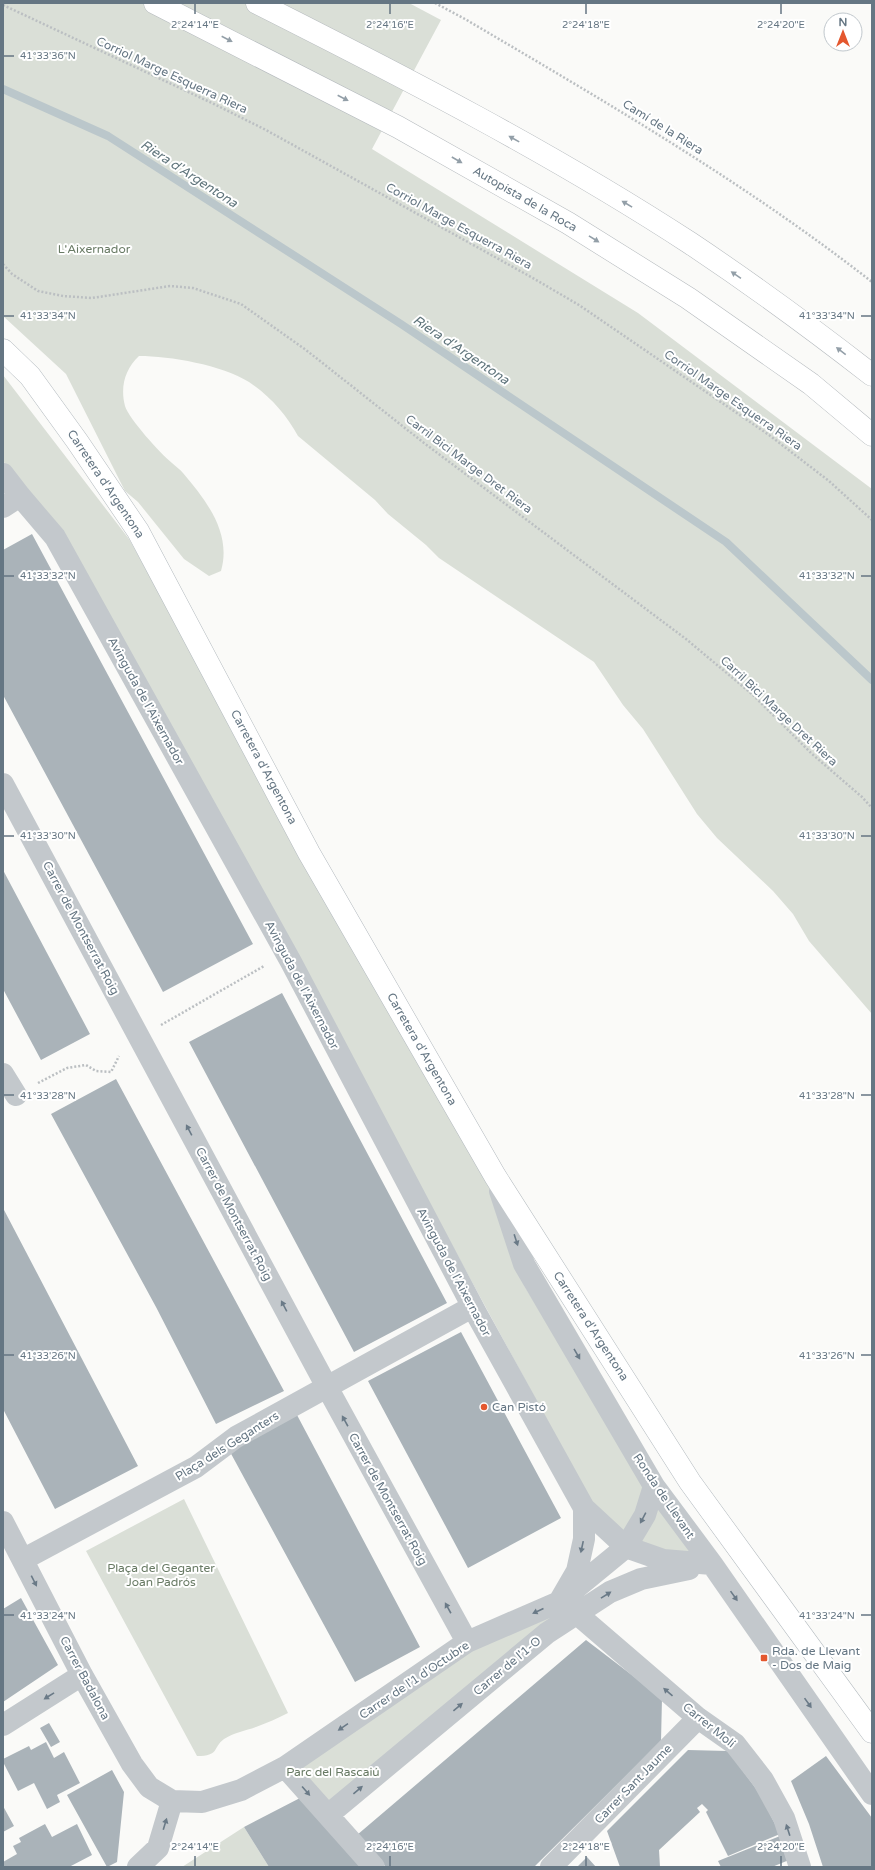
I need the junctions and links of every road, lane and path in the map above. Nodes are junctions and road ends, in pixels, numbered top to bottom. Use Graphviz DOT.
graph roads {
  1 [pos="154,3"];
  2 [pos="257,3"];
  3 [pos="435,3"];
  4 [pos="3,5"];
  5 [pos="3,264"];
  6 [pos="872,282"];
  7 [pos="3,350"];
  8 [pos="872,375"];
  9 [pos="872,435"];
  10 [pos="3,474"];
  11 [pos="11,502"];
  12 [pos="872,520"];
  13 [pos="3,784"];
  14 [pos="872,808"];
  15 [pos="286,954"];
  16 [pos="138,1033"];
  17 [pos="3,1074"];
  18 [pos="16,1095"];
  19 [pos="495,1176"];
  20 [pos="472,1307"];
  21 [pos="327,1387"];
  22 [pos="654,1486"];
  23 [pos="584,1508"];
  24 [pos="6,1533"];
  25 [pos="626,1547"];
  26 [pos="24,1559"];
  27 [pos="712,1564"];
  28 [pos="559,1602"];
  29 [pos="577,1614"];
  30 [pos="467,1642"];
  31 [pos="82,1675"];
  32 [pos="698,1718"];
  33 [pos="3,1725"];
  34 [pos="872,1732"];
  35 [pos="285,1767"];
  36 [pos="872,1794"];
  37 [pos="172,1801"];
  38 [pos="328,1815"];
  39 [pos="138,1867"];
  40 [pos="374,1867"];
  41 [pos="551,1867"];
  42 [pos="800,1867"];
  1 -- 9 [label="main road, Autopista de la Roca, one-way"];
  8 -- 2 [label="main road, one-way"];
  3 -- 6 [label="path, Camí de la Riera"];
  4 -- 12 [label="path, Corriol Marge Esquerra Riera"];
  5 -- 14 [label="path, Carril Bici Marge Dret Riera"];
  7 -- 19 [label="main road, Carretera d'Argentona"];
  10 -- 11 [label="street, Avinguda de l'Aixernador"];
  11 -- 15 [label="street, Avinguda de l'Aixernador"];
  13 -- 16 [label="street, Carrer de Montserrat Roig"];
  15 -- 16 [label="path"];
  15 -- 20 [label="street, Avinguda de l'Aixernador"];
  16 -- 18 [label="path"];
  21 -- 16 [label="street, Carrer de Montserrat Roig, one-way"];
  17 -- 18 [label="street"];
  19 -- 22 [label="street, Ronda de Llevant, one-way"];
  19 -- 34 [label="main road, Carretera d'Argentona"];
  20 -- 21 [label="street, Plaça dels Geganters"];
  20 -- 23 [label="street, Avinguda de l'Aixernador"];
  21 -- 26 [label="street, Plaça dels Geganters"];
  30 -- 21 [label="street, Carrer de Montserrat Roig, one-way"];
  22 -- 25 [label="street, Carrer de l'1 d'Octubre, one-way"];
  22 -- 27 [label="street, Ronda de Llevant"];
  23 -- 25 [label="street"];
  23 -- 28 [label="street, one-way"];
  24 -- 26 [label="street, Carrer Badalona"];
  25 -- 27 [label="street"];
  25 -- 28 [label="street, Carrer de l'1 d'Octubre"];
  26 -- 31 [label="street, Carrer Badalona, one-way"];
  29 -- 27 [label="street, Carrer de l'1-O, one-way"];
  27 -- 36 [label="street, Ronda de Llevant, one-way"];
  28 -- 29 [label="street, Carrer Molí"];
  28 -- 30 [label="street, Carrer de l'1 d'Octubre, one-way"];
  32 -- 29 [label="street, Carrer Molí, one-way"];
  38 -- 29 [label="street, Carrer de l'1-O, one-way"];
  30 -- 35 [label="street, Carrer de l'1 d'Octubre, one-way"];
  31 -- 33 [label="street, one-way"];
  31 -- 37 [label="street, Carrer Badalona"];
  32 -- 41 [label="street, Carrer Sant Jaume"];
  42 -- 32 [label="street, Carrer Molí, one-way"];
  35 -- 37 [label="street, Carrer de l'1 d'Octubre"];
  35 -- 38 [label="street, one-way"];
  39 -- 37 [label="street, one-way"];
  38 -- 40 [label="street"];
}
